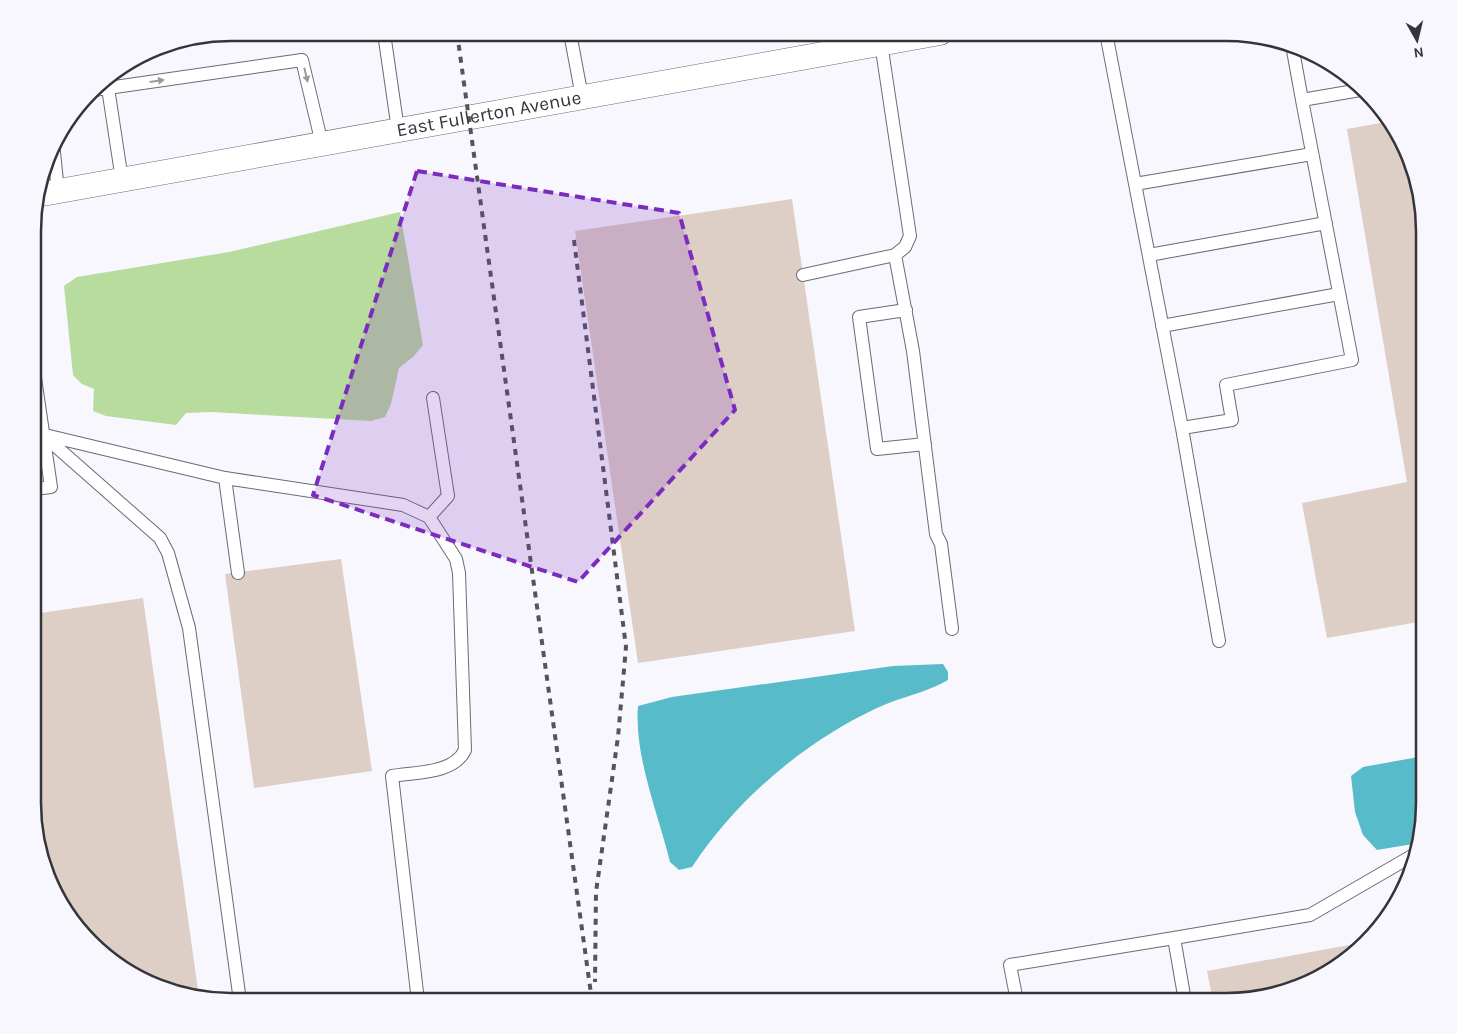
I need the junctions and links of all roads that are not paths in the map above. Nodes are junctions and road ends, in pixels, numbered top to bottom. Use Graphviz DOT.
graph roads {
  1 [pos="385,41"];
  2 [pos="572,41"];
  3 [pos="851,41"];
  4 [pos="893,41"];
  5 [pos="1108,41"];
  6 [pos="881,43"];
  7 [pos="1294,54"];
  8 [pos="108,88"];
  9 [pos="1354,91"];
  10 [pos="582,97"];
  11 [pos="1302,100"];
  12 [pos="398,130"];
  13 [pos="322,144"];
  14 [pos="1312,154"];
  15 [pos="51,172"];
  16 [pos="122,180"];
  17 [pos="1135,184"];
  18 [pos="48,193"];
  19 [pos="1326,223"];
  20 [pos="895,255"];
  21 [pos="1148,255"];
  22 [pos="803,275"];
  23 [pos="1339,294"];
  24 [pos="906,310"];
  25 [pos="1162,326"];
  26 [pos="434,398"];
  27 [pos="41,421"];
  28 [pos="1182,428"];
  29 [pos="43,435"];
  30 [pos="925,444"];
  31 [pos="225,478"];
  32 [pos="41,488"];
  33 [pos="429,517"];
  34 [pos="238,573"];
  35 [pos="952,629"];
  36 [pos="1219,641"];
  37 [pos="1407,859"];
  38 [pos="1174,938"];
  39 [pos="239,993"];
  40 [pos="417,993"];
  41 [pos="1015,993"];
  42 [pos="1184,993"];
  1 -- 12 [label="lane"];
  2 -- 10 [label="lane"];
  3 -- 6 [label="street, East Fullerton Avenue"];
  3 -- 10 [label="street, East Fullerton Avenue"];
  4 -- 6 [label="street, East Fullerton Avenue"];
  5 -- 17 [label="lane"];
  6 -- 20 [label="lane"];
  7 -- 11 [label="lane"];
  8 -- 13 [label="lane, one-way"];
  8 -- 16 [label="lane"];
  9 -- 11 [label="lane"];
  10 -- 12 [label="street, East Fullerton Avenue"];
  11 -- 14 [label="lane"];
  12 -- 13 [label="street, East Fullerton Avenue"];
  13 -- 16 [label="street, East Fullerton Avenue"];
  14 -- 17 [label="lane"];
  14 -- 19 [label="lane"];
  15 -- 18 [label="lane"];
  16 -- 18 [label="street, East Fullerton Avenue"];
  17 -- 21 [label="lane"];
  19 -- 21 [label="lane"];
  19 -- 23 [label="lane"];
  20 -- 22 [label="lane"];
  20 -- 24 [label="lane"];
  21 -- 25 [label="lane"];
  23 -- 25 [label="lane"];
  23 -- 28 [label="lane"];
  24 -- 30 [label="lane"];
  24 -- 30 [label="lane"];
  25 -- 28 [label="lane"];
  26 -- 33 [label="lane"];
  27 -- 29 [label="lane"];
  28 -- 36 [label="lane"];
  29 -- 31 [label="lane"];
  29 -- 32 [label="lane"];
  29 -- 39 [label="lane"];
  30 -- 35 [label="lane"];
  31 -- 33 [label="lane"];
  31 -- 34 [label="lane"];
  33 -- 40 [label="lane"];
  37 -- 38 [label="lane"];
  38 -- 41 [label="lane"];
  38 -- 42 [label="lane"];
}
